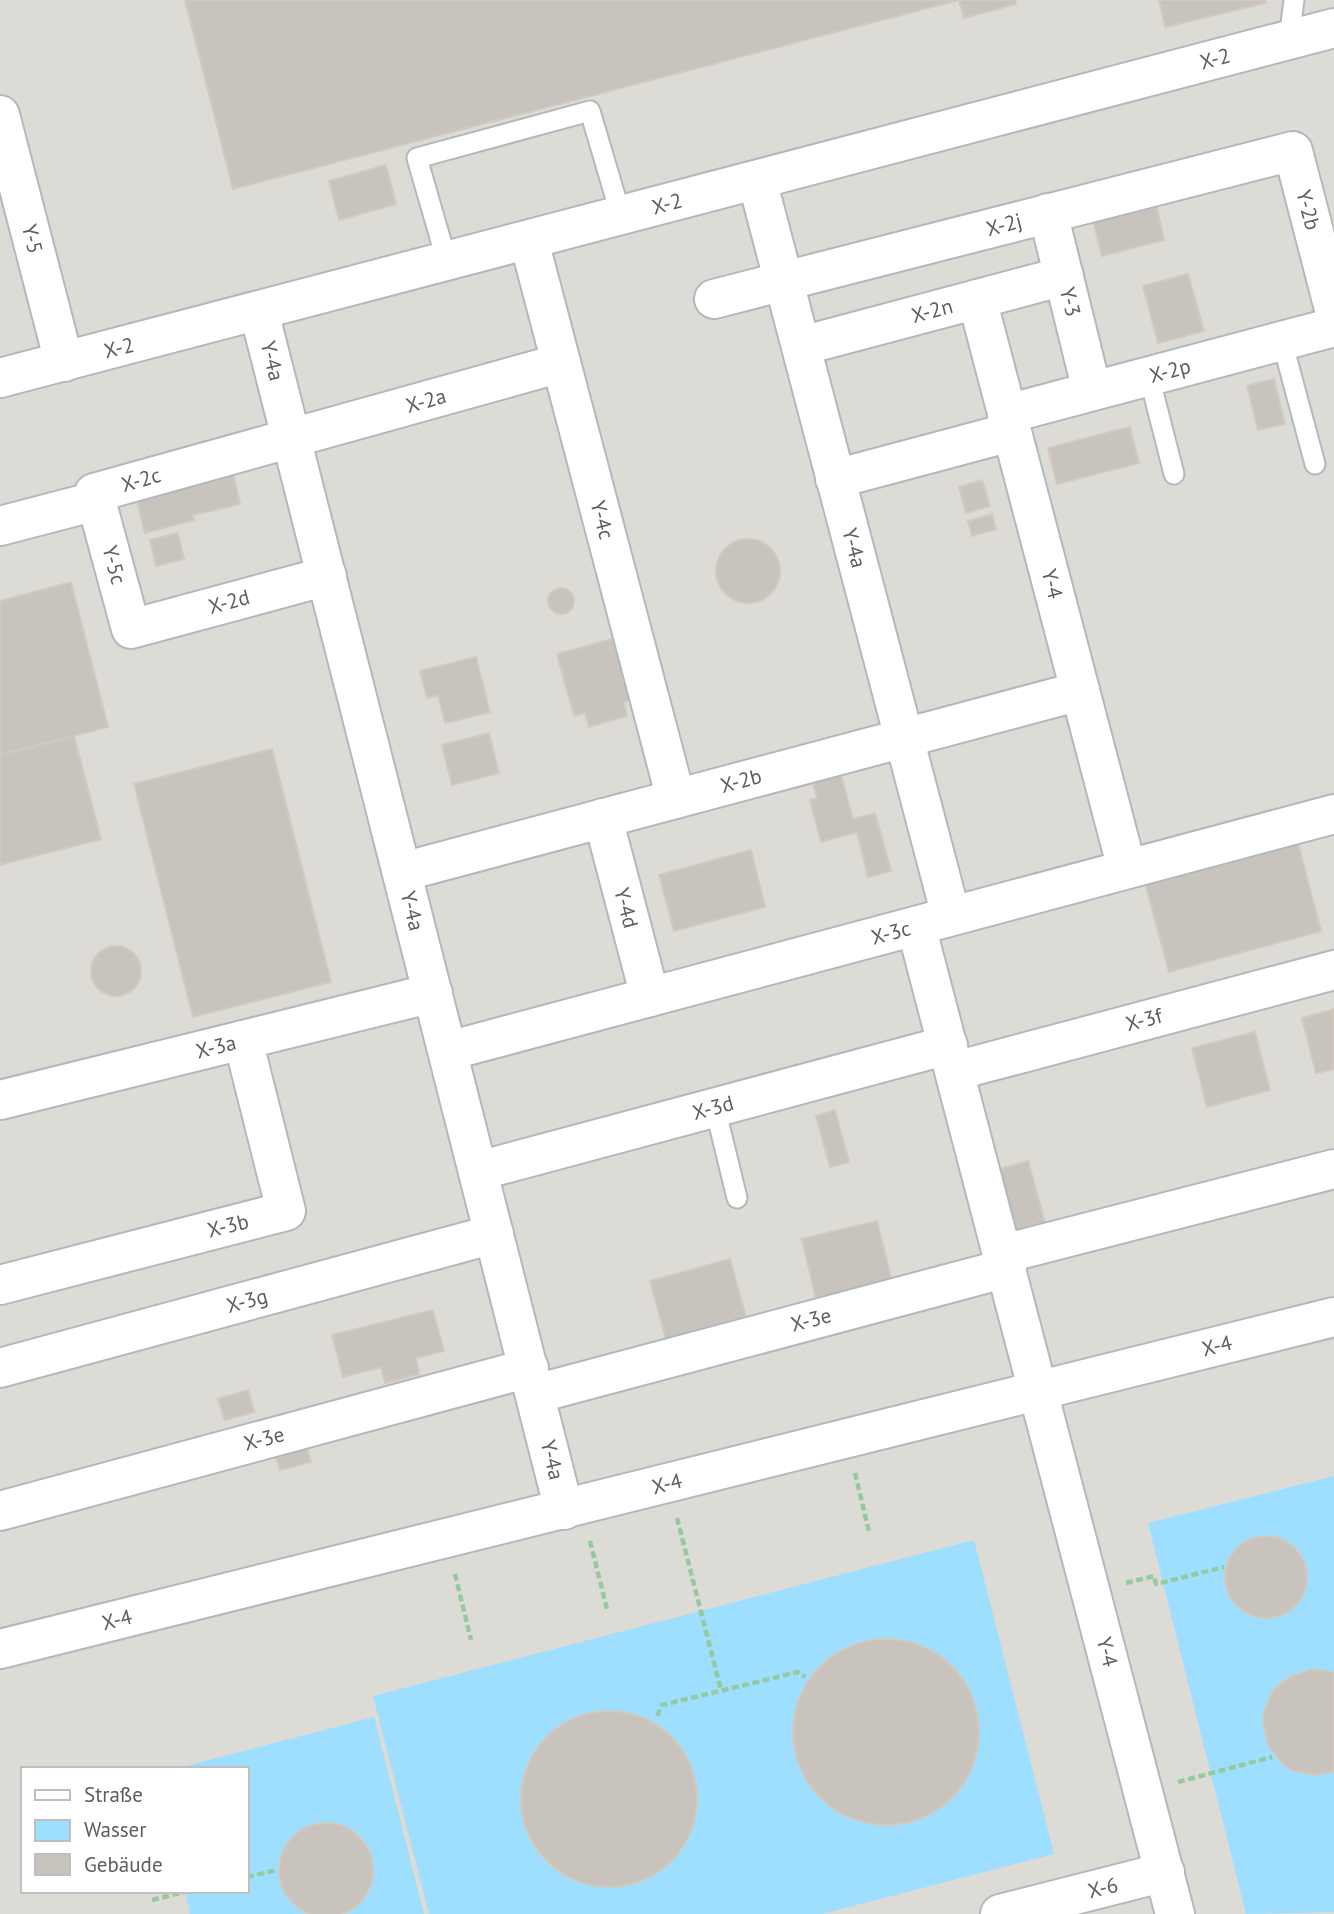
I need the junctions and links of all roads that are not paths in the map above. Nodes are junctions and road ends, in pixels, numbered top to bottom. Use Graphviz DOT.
graph roads {
  1 [pos="1294,0"];
  2 [pos="1334,28"];
  3 [pos="1289,40"];
  4 [pos="0,116"];
  5 [pos="1293,151"];
  6 [pos="757,180"];
  7 [pos="1048,213"];
  8 [pos="621,216"];
  9 [pos="528,241"];
  10 [pos="447,262"];
  11 [pos="1064,276"];
  12 [pos="784,282"];
  13 [pos="715,299"];
  14 [pos="976,299"];
  15 [pos="1334,309"];
  16 [pos="259,312"];
  17 [pos="1334,327"];
  18 [pos="1282,341"];
  19 [pos="801,346"];
  20 [pos="64,362"];
  21 [pos="561,363"];
  22 [pos="1149,376"];
  23 [pos="0,378"];
  24 [pos="1092,391"];
  25 [pos="1009,423"];
  26 [pos="292,438"];
  27 [pos="1315,464"];
  28 [pos="1174,474"];
  29 [pos="835,478"];
  30 [pos="96,502"];
  31 [pos="0,526"];
  32 [pos="327,576"];
  33 [pos="131,629"];
  34 [pos="1080,691"];
  35 [pos="904,738"];
  36 [pos="676,799"];
  37 [pos="1334,814"];
  38 [pos="603,818"];
  39 [pos="1128,869"];
  40 [pos="402,872"];
  41 [pos="934,921"];
  42 [pos="1334,970"];
  43 [pos="433,993"];
  44 [pos="650,997"];
  45 [pos="243,1040"];
  46 [pos="448,1051"];
  47 [pos="951,1058"];
  48 [pos="0,1100"];
  49 [pos="715,1108"];
  50 [pos="1334,1169"];
  51 [pos="478,1171"];
  52 [pos="737,1198"];
  53 [pos="494,1234"];
  54 [pos="1005,1261"];
  55 [pos="0,1285"];
  56 [pos="1334,1317"];
  57 [pos="0,1368"];
  58 [pos="532,1381"];
  59 [pos="1039,1389"];
  60 [pos="573,1508"];
  61 [pos="0,1511"];
  62 [pos="0,1649"];
  63 [pos="1165,1872"];
  64 [pos="1000,1914"];
  65 [pos="1175,1914"];
  1 -- 3 [label="lane"];
  2 -- 3 [label="street, X-2"];
  3 -- 6 [label="street, X-2"];
  4 -- 20 [label="street, Y-5"];
  5 -- 7 [label="street, X-2j"];
  5 -- 15 [label="street, Y-2b"];
  6 -- 8 [label="street, X-2"];
  6 -- 12 [label="street, Y-4a"];
  7 -- 11 [label="street, Y-3"];
  7 -- 12 [label="street, X-2j"];
  8 -- 9 [label="street, X-2"];
  8 -- 10 [label="lane"];
  9 -- 10 [label="street, X-2"];
  9 -- 21 [label="street, Y-4c"];
  10 -- 16 [label="street, X-2"];
  11 -- 14 [label="street, X-2n"];
  11 -- 24 [label="street, Y-3"];
  12 -- 13 [label="street, X-2j"];
  12 -- 19 [label="street, Y-4a"];
  14 -- 19 [label="street, X-2n"];
  14 -- 25 [label="street, Y-4"];
  16 -- 20 [label="street, X-2"];
  16 -- 26 [label="street, Y-4a"];
  17 -- 18 [label="street, X-2p"];
  18 -- 22 [label="street, X-2p"];
  18 -- 27 [label="lane"];
  19 -- 29 [label="street, Y-4a"];
  20 -- 23 [label="street, X-2"];
  21 -- 26 [label="street, X-2a"];
  21 -- 36 [label="street, Y-4c"];
  22 -- 24 [label="street, X-2p"];
  22 -- 28 [label="lane"];
  24 -- 25 [label="street, X-2p"];
  25 -- 29 [label="street, X-2p"];
  25 -- 34 [label="street, Y-4"];
  26 -- 30 [label="street, X-2c"];
  26 -- 32 [label="street, Y-4a"];
  29 -- 35 [label="street, Y-4a"];
  30 -- 31 [label="street, X-2c"];
  30 -- 33 [label="street, Y-5c"];
  32 -- 33 [label="street, X-2d"];
  32 -- 40 [label="street, Y-4a"];
  34 -- 35 [label="street, X-2b"];
  34 -- 39 [label="street, Y-4"];
  35 -- 36 [label="street, X-2b"];
  35 -- 41 [label="street, Y-4a"];
  36 -- 38 [label="street, X-2b"];
  37 -- 39 [label="street, X-3c"];
  38 -- 40 [label="street, X-2b"];
  38 -- 44 [label="street, Y-4d"];
  39 -- 41 [label="street, X-3c"];
  40 -- 43 [label="street, Y-4a"];
  41 -- 44 [label="street, X-3c"];
  41 -- 47 [label="street, Y-4a"];
  42 -- 47 [label="street, X-3f"];
  43 -- 45 [label="street, X-3a"];
  43 -- 46 [label="street, Y-4a"];
  44 -- 46 [label="street, X-3c"];
  45 -- 48 [label="street, X-3a"];
  45 -- 55 [label="street, X-3b"];
  46 -- 51 [label="street, Y-4a"];
  47 -- 49 [label="street, X-3d"];
  47 -- 54 [label="street, Y-4a"];
  49 -- 51 [label="street, X-3d"];
  49 -- 52 [label="lane"];
  50 -- 54 [label="street, X-3e"];
  51 -- 53 [label="street, Y-4a"];
  53 -- 57 [label="street, X-3g"];
  53 -- 58 [label="street, Y-4a"];
  54 -- 58 [label="street, X-3e"];
  54 -- 59 [label="street, Y-4a"];
  56 -- 59 [label="street, X-4"];
  58 -- 60 [label="street, Y-4a"];
  58 -- 61 [label="street, X-3e"];
  59 -- 60 [label="street, X-4"];
  59 -- 63 [label="street, Y-4"];
  60 -- 62 [label="street, X-4"];
  63 -- 64 [label="street, X-6"];
  63 -- 65 [label="street, Y-4"];
}
